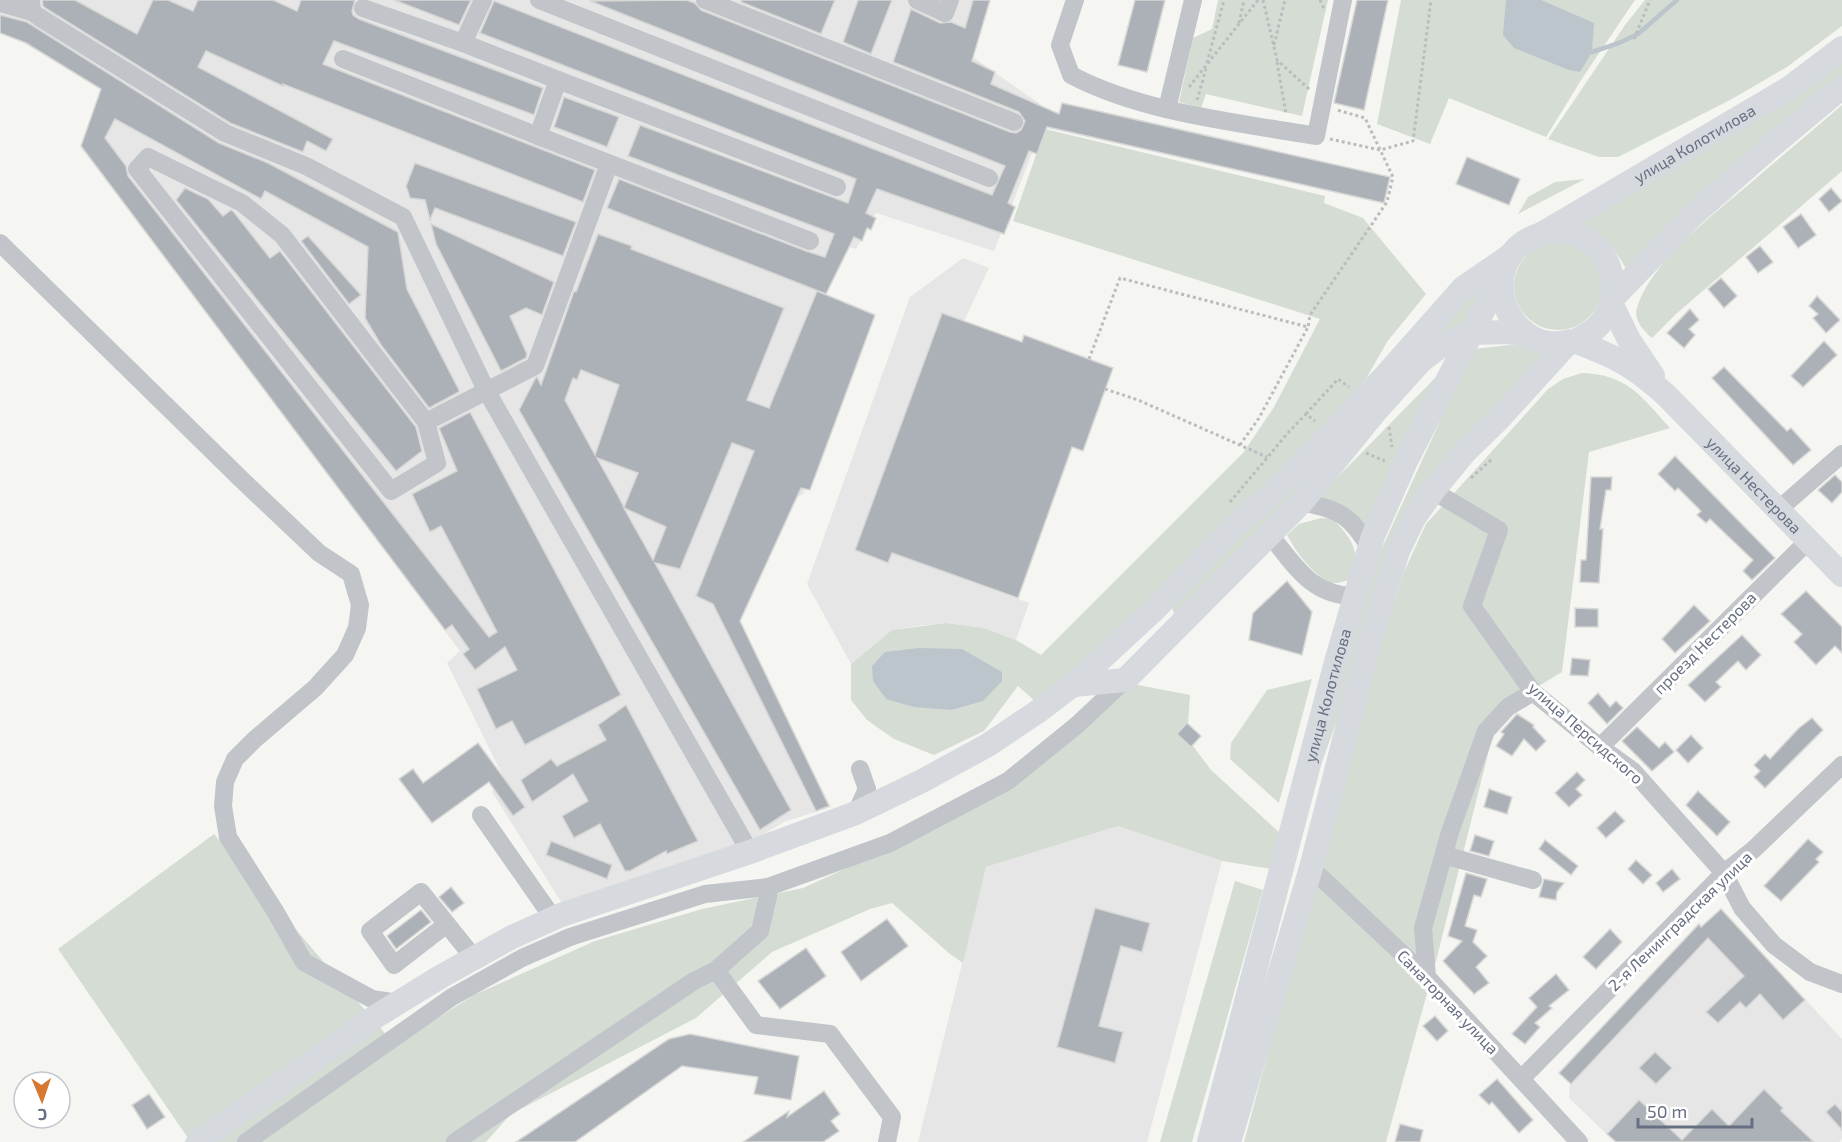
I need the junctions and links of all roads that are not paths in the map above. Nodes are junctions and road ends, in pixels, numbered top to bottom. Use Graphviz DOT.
graph roads {
  1 [pos="483,0"];
  2 [pos="539,0"];
  3 [pos="705,0"];
  4 [pos="916,0"];
  5 [pos="950,0"];
  6 [pos="1075,0"];
  7 [pos="1193,0"];
  8 [pos="1343,0"];
  9 [pos="0,3"];
  10 [pos="31,6"];
  11 [pos="363,8"];
  12 [pos="463,43"];
  13 [pos="1842,48"];
  14 [pos="343,59"];
  15 [pos="558,80"];
  16 [pos="1842,87"];
  17 [pos="1169,109"];
  18 [pos="1014,123"];
  19 [pos="538,136"];
  20 [pos="609,164"];
  21 [pos="989,178"];
  22 [pos="837,187"];
  23 [pos="1543,233"];
  24 [pos="810,241"];
  25 [pos="0,243"];
  26 [pos="1507,263"];
  27 [pos="1612,301"];
  28 [pos="1470,333"];
  29 [pos="1530,337"];
  30 [pos="1571,341"];
  31 [pos="486,390"];
  32 [pos="1666,395"];
  33 [pos="426,422"];
  34 [pos="1842,454"];
  35 [pos="1433,490"];
  36 [pos="1302,502"];
  37 [pos="1779,509"];
  38 [pos="1270,535"];
  39 [pos="1809,540"];
  40 [pos="1370,549"];
  41 [pos="1842,575"];
  42 [pos="1355,596"];
  43 [pos="1125,680"];
  44 [pos="1073,685"];
  45 [pos="1533,692"];
  46 [pos="1600,747"];
  47 [pos="1842,765"];
  48 [pos="860,769"];
  49 [pos="856,813"];
  50 [pos="481,815"];
  51 [pos="750,852"];
  52 [pos="1444,855"];
  53 [pos="1311,868"];
  54 [pos="1724,873"];
  55 [pos="1533,880"];
  56 [pos="768,887"];
  57 [pos="553,918"];
  58 [pos="447,924"];
  59 [pos="474,958"];
  60 [pos="716,970"];
  61 [pos="1427,977"];
  62 [pos="1842,984"];
  63 [pos="398,1003"];
  64 [pos="1521,1079"];
  65 [pos="198,1142"];
  66 [pos="246,1142"];
  67 [pos="454,1142"];
  68 [pos="887,1142"];
  69 [pos="1209,1142"];
  70 [pos="1229,1142"];
  71 [pos="1579,1142"];
  1 -- 12 [label="street"];
  2 -- 21 [label="street"];
  3 -- 18 [label="street"];
  4 -- 5 [label="street"];
  6 -- 17 [label="street"];
  7 -- 17 [label="street"];
  8 -- 17 [label="street"];
  9 -- 10 [label="street"];
  10 -- 31 [label="street"];
  11 -- 12 [label="street"];
  12 -- 15 [label="street"];
  13 -- 23 [label="main road, улица Колотилова"];
  14 -- 19 [label="street"];
  15 -- 19 [label="street"];
  15 -- 22 [label="street"];
  16 -- 27 [label="main road, улица Колотилова"];
  19 -- 20 [label="street"];
  20 -- 24 [label="street"];
  20 -- 31 [label="street"];
  23 -- 26 [label="main road, улица Колотилова"];
  23 -- 27 [label="main road"];
  25 -- 63 [label="street"];
  26 -- 28 [label="main road, улица Колотилова"];
  26 -- 29 [label="main road"];
  26 -- 44 [label="main road"];
  27 -- 30 [label="main road, улица Колотилова"];
  27 -- 32 [label="main road, улица Нестерова"];
  28 -- 29 [label="main road"];
  28 -- 36 [label="main road"];
  28 -- 40 [label="main road, улица Колотилова"];
  29 -- 30 [label="main road"];
  30 -- 32 [label="main road, улица Нестерова"];
  30 -- 35 [label="main road, улица Колотилова"];
  31 -- 33 [label="street"];
  31 -- 51 [label="street"];
  32 -- 37 [label="main road, улица Нестерова"];
  33 -- 33 [label="street"];
  34 -- 37 [label="street"];
  35 -- 45 [label="street, улица Персидского"];
  35 -- 53 [label="main road, улица Колотилова"];
  36 -- 38 [label="main road"];
  36 -- 40 [label="street"];
  37 -- 39 [label="main road, улица Нестерова"];
  38 -- 42 [label="street"];
  38 -- 43 [label="main road"];
  39 -- 41 [label="main road, улица Нестерова"];
  39 -- 46 [label="street, проезд Нестерова"];
  40 -- 42 [label="main road, улица Колотилова"];
  42 -- 69 [label="main road, улица Колотилова"];
  43 -- 44 [label="main road"];
  43 -- 56 [label="street"];
  44 -- 49 [label="main road"];
  45 -- 46 [label="street, улица Персидского"];
  45 -- 52 [label="street"];
  46 -- 54 [label="street, улица Персидского"];
  47 -- 54 [label="street, 2-я Ленинградская улица"];
  48 -- 49 [label="street"];
  49 -- 51 [label="main road"];
  50 -- 57 [label="street"];
  51 -- 57 [label="main road"];
  52 -- 55 [label="street"];
  52 -- 61 [label="street"];
  53 -- 61 [label="street, Санаторная улица"];
  53 -- 70 [label="main road, улица Колотилова"];
  54 -- 62 [label="street, улица Персидского"];
  54 -- 64 [label="street, 2-я Ленинградская улица"];
  56 -- 60 [label="street"];
  56 -- 66 [label="street"];
  57 -- 59 [label="main road"];
  58 -- 59 [label="street"];
  59 -- 63 [label="main road"];
  60 -- 67 [label="street"];
  60 -- 68 [label="street"];
  61 -- 64 [label="street, Санаторная улица"];
  63 -- 65 [label="main road"];
  64 -- 71 [label="street, Санаторная улица"];
}
